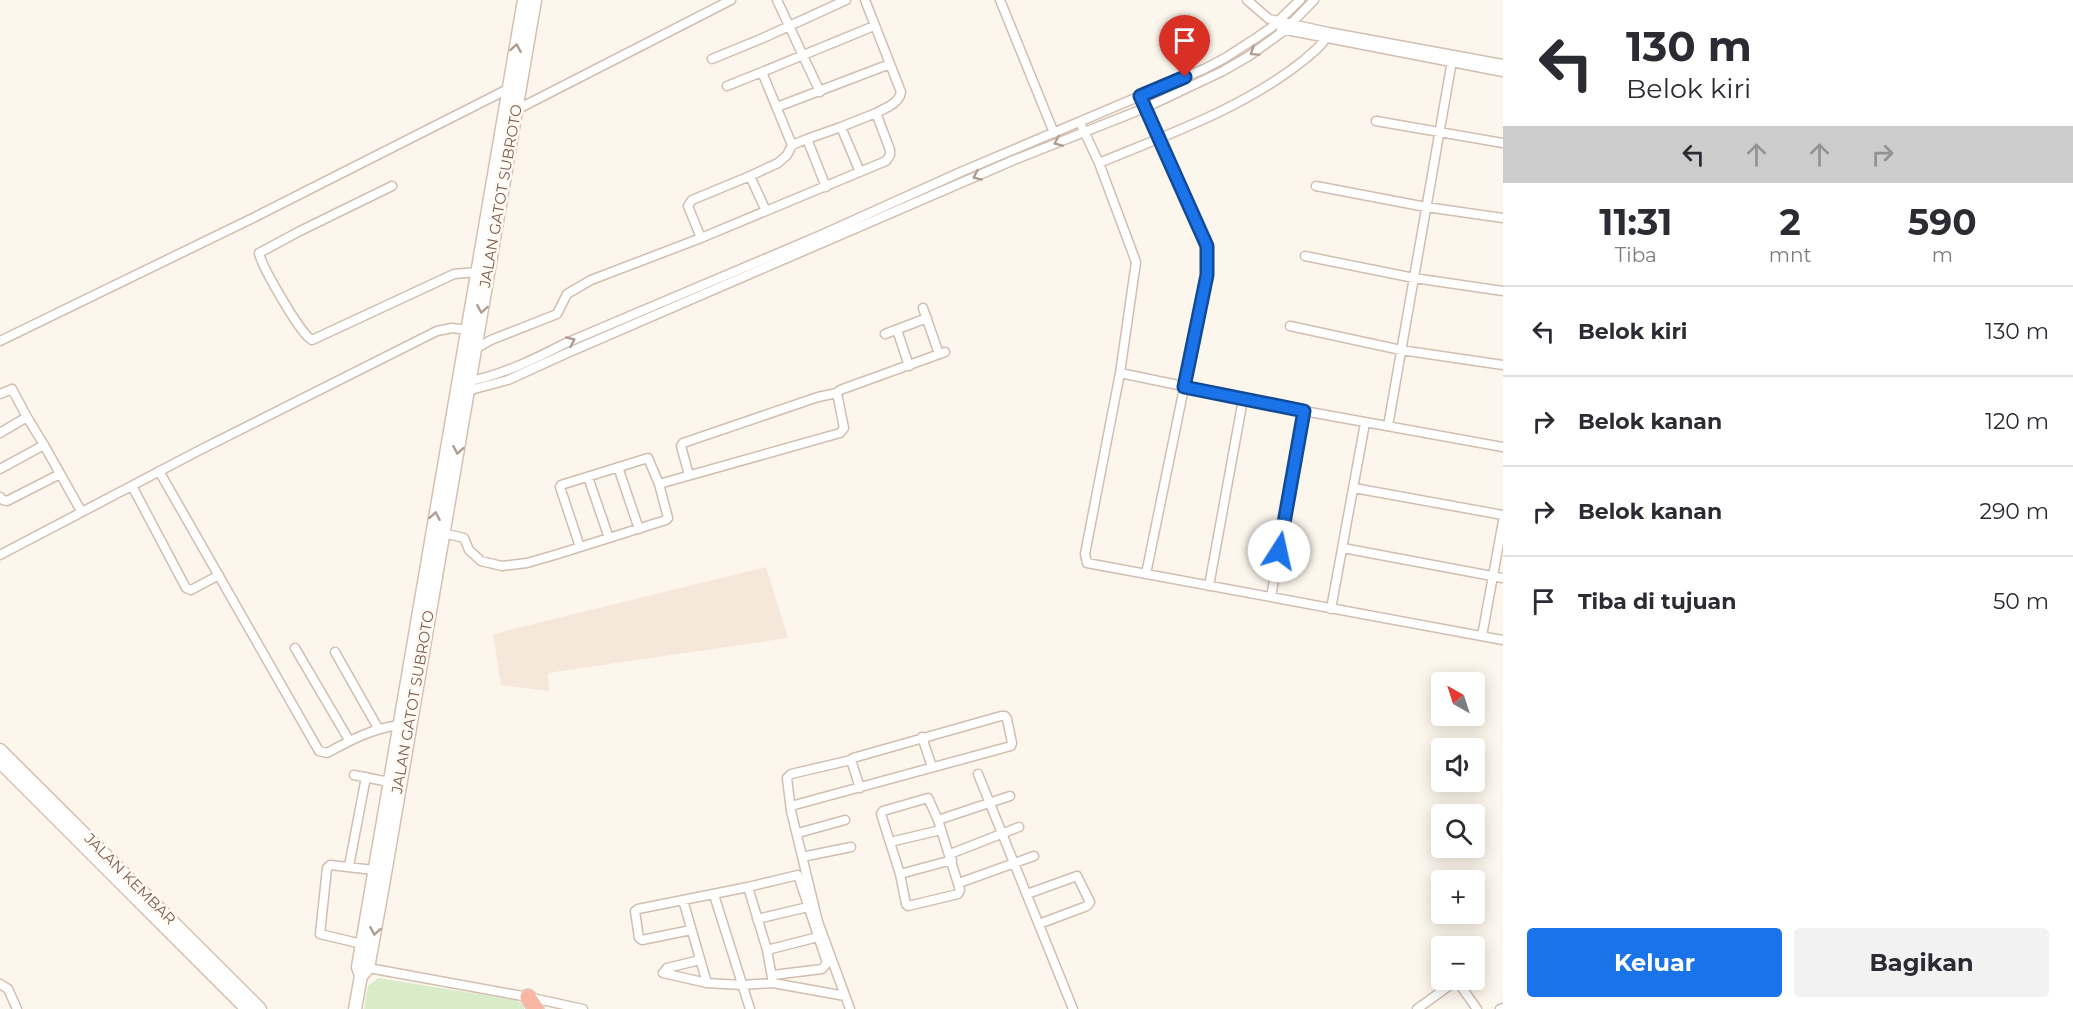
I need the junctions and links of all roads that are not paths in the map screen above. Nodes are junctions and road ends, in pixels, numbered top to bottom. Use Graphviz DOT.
graph roads {
  1 [pos="524,0"];
  2 [pos="535,0"];
  3 [pos="731,0"];
  4 [pos="777,0"];
  5 [pos="846,0"];
  6 [pos="865,0"];
  7 [pos="1000,0"];
  8 [pos="1247,0"];
  9 [pos="1300,0"];
  10 [pos="1314,0"];
  11 [pos="1273,22"];
  12 [pos="790,26"];
  13 [pos="874,26"];
  14 [pos="1288,27"];
  15 [pos="1327,36"];
  16 [pos="804,55"];
  17 [pos="1452,58"];
  18 [pos="711,59"];
  19 [pos="890,64"];
  20 [pos="1503,64"];
  21 [pos="762,72"];
  22 [pos="1503,72"];
  23 [pos="727,86"];
  24 [pos="508,92"];
  25 [pos="820,92"];
  26 [pos="1140,96"];
  27 [pos="777,107"];
  28 [pos="1145,108"];
  29 [pos="512,110"];
  30 [pos="876,113"];
  31 [pos="1376,121"];
  32 [pos="1081,122"];
  33 [pos="841,127"];
  34 [pos="1084,131"];
  35 [pos="1440,132"];
  36 [pos="1054,133"];
  37 [pos="1158,138"];
  38 [pos="807,139"];
  39 [pos="1503,142"];
  40 [pos="792,146"];
  41 [pos="1013,156"];
  42 [pos="1099,163"];
  43 [pos="860,172"];
  44 [pos="750,177"];
  45 [pos="392,186"];
  46 [pos="1316,186"];
  47 [pos="826,187"];
  48 [pos="1425,207"];
  49 [pos="766,211"];
  50 [pos="1503,218"];
  51 [pos="701,238"];
  52 [pos="1305,256"];
  53 [pos="477,272"];
  54 [pos="1414,278"];
  55 [pos="1503,291"];
  56 [pos="923,308"];
  57 [pos="927,318"];
  58 [pos="1290,326"];
  59 [pos="467,330"];
  60 [pos="897,330"];
  61 [pos="885,334"];
  62 [pos="0,341"];
  63 [pos="475,349"];
  64 [pos="1401,350"];
  65 [pos="1503,365"];
  66 [pos="909,366"];
  67 [pos="1120,373"];
  68 [pos="463,387"];
  69 [pos="1184,387"];
  70 [pos="837,393"];
  71 [pos="0,394"];
  72 [pos="1243,399"];
  73 [pos="1304,411"];
  74 [pos="27,417"];
  75 [pos="1365,423"];
  76 [pos="1388,426"];
  77 [pos="0,433"];
  78 [pos="44,445"];
  79 [pos="1503,447"];
  80 [pos="618,467"];
  81 [pos="0,469"];
  82 [pos="159,471"];
  83 [pos="60,474"];
  84 [pos="689,475"];
  85 [pos="588,477"];
  86 [pos="659,484"];
  87 [pos="132,486"];
  88 [pos="1354,488"];
  89 [pos="0,497"];
  90 [pos="81,511"];
  91 [pos="1503,515"];
  92 [pos="1503,521"];
  93 [pos="639,529"];
  94 [pos="445,533"];
  95 [pos="609,538"];
  96 [pos="580,547"];
  97 [pos="1343,548"];
  98 [pos="0,555"];
  99 [pos="1146,574"];
  100 [pos="219,575"];
  101 [pos="1493,576"];
  102 [pos="1503,578"];
  103 [pos="1209,585"];
  104 [pos="1271,597"];
  105 [pos="1331,609"];
  106 [pos="1482,636"];
  107 [pos="1503,640"];
  108 [pos="295,648"];
  109 [pos="335,652"];
  110 [pos="416,659"];
  111 [pos="413,674"];
  112 [pos="399,725"];
  113 [pos="378,728"];
  114 [pos="922,738"];
  115 [pos="349,740"];
  116 [pos="0,750"];
  117 [pos="851,760"];
  118 [pos="0,762"];
  119 [pos="932,767"];
  120 [pos="978,774"];
  121 [pos="354,775"];
  122 [pos="366,777"];
  123 [pos="389,782"];
  124 [pos="860,788"];
  125 [pos="1010,796"];
  126 [pos="989,804"];
  127 [pos="791,806"];
  128 [pos="938,819"];
  129 [pos="845,820"];
  130 [pos="1019,827"];
  131 [pos="941,830"];
  132 [pos="798,833"];
  133 [pos="1002,834"];
  134 [pos="890,842"];
  135 [pos="851,847"];
  136 [pos="1034,856"];
  137 [pos="802,857"];
  138 [pos="951,857"];
  139 [pos="1014,864"];
  140 [pos="349,866"];
  141 [pos="374,870"];
  142 [pos="900,874"];
  143 [pos="959,883"];
  144 [pos="748,887"];
  145 [pos="376,890"];
  146 [pos="1027,894"];
  147 [pos="714,895"];
  148 [pos="683,900"];
  149 [pos="808,907"];
  150 [pos="757,919"];
  151 [pos="1039,924"];
  152 [pos="691,930"];
  153 [pos="818,937"];
  154 [pos="362,944"];
  155 [pos="767,950"];
  156 [pos="700,960"];
  157 [pos="362,970"];
  158 [pos="773,979"];
  159 [pos="707,983"];
  160 [pos="0,984"];
  161 [pos="742,985"];
  162 [pos="845,996"];
  163 [pos="532,1003"];
  164 [pos="254,1008"];
  165 [pos="18,1009"];
  166 [pos="355,1009"];
  167 [pos="583,1009"];
  168 [pos="750,1009"];
  169 [pos="850,1009"];
  170 [pos="1073,1009"];
  171 [pos="1417,1009"];
  172 [pos="1477,1009"];
  24 -- 1 [label="street, JALAN GATOT SUBROTO, one-way"];
  2 -- 29 [label="street, JALAN GATOT SUBROTO"];
  3 -- 29 [label="street"];
  4 -- 12 [label="street"];
  5 -- 12 [label="street"];
  6 -- 13 [label="street"];
  7 -- 36 [label="street"];
  8 -- 11 [label="street"];
  9 -- 11 [label="street"];
  10 -- 14 [label="street"];
  11 -- 14 [label="street"];
  11 -- 26 [label="street"];
  12 -- 16 [label="street"];
  12 -- 18 [label="street"];
  13 -- 16 [label="street"];
  13 -- 19 [label="street"];
  14 -- 15 [label="street"];
  14 -- 28 [label="street, one-way"];
  15 -- 17 [label="street"];
  15 -- 37 [label="street"];
  16 -- 21 [label="street"];
  16 -- 25 [label="street"];
  17 -- 20 [label="street"];
  17 -- 22 [label="street"];
  17 -- 35 [label="street"];
  19 -- 25 [label="street"];
  19 -- 30 [label="street"];
  21 -- 23 [label="street"];
  21 -- 27 [label="street"];
  24 -- 29 [label="street, JALAN GATOT SUBROTO"];
  24 -- 62 [label="street"];
  25 -- 27 [label="street"];
  26 -- 28 [label="street"];
  26 -- 32 [label="street"];
  27 -- 40 [label="street"];
  28 -- 34 [label="street"];
  28 -- 37 [label="street"];
  29 -- 53 [label="street, JALAN GATOT SUBROTO"];
  29 -- 63 [label="street, JALAN GATOT SUBROTO, one-way"];
  30 -- 33 [label="street"];
  30 -- 43 [label="street"];
  31 -- 35 [label="street"];
  32 -- 34 [label="street"];
  32 -- 36 [label="street"];
  33 -- 38 [label="street"];
  33 -- 43 [label="street"];
  34 -- 41 [label="street, one-way"];
  34 -- 42 [label="street"];
  35 -- 39 [label="street"];
  35 -- 48 [label="street"];
  36 -- 41 [label="street"];
  37 -- 42 [label="street"];
  37 -- 69 [label="street"];
  38 -- 40 [label="street"];
  38 -- 47 [label="street"];
  40 -- 44 [label="street"];
  41 -- 68 [label="street"];
  42 -- 67 [label="street"];
  43 -- 47 [label="street"];
  44 -- 49 [label="street"];
  44 -- 51 [label="street"];
  45 -- 53 [label="street"];
  46 -- 48 [label="street"];
  47 -- 49 [label="street"];
  48 -- 50 [label="street"];
  48 -- 54 [label="street"];
  49 -- 51 [label="street"];
  51 -- 63 [label="street"];
  52 -- 54 [label="street"];
  53 -- 59 [label="street, JALAN GATOT SUBROTO"];
  54 -- 55 [label="street"];
  54 -- 64 [label="street"];
  56 -- 57 [label="street"];
  57 -- 60 [label="street"];
  57 -- 66 [label="street"];
  58 -- 64 [label="street"];
  59 -- 68 [label="street, JALAN GATOT SUBROTO"];
  59 -- 82 [label="street"];
  60 -- 61 [label="street"];
  60 -- 66 [label="street"];
  63 -- 68 [label="street, JALAN GATOT SUBROTO"];
  64 -- 65 [label="street"];
  64 -- 76 [label="street"];
  66 -- 70 [label="street"];
  67 -- 69 [label="street"];
  67 -- 99 [label="street"];
  68 -- 94 [label="street, JALAN GATOT SUBROTO, one-way"];
  110 -- 68 [label="street, JALAN GATOT SUBROTO, one-way"];
  69 -- 72 [label="street"];
  69 -- 99 [label="street"];
  70 -- 84 [label="street"];
  70 -- 84 [label="street"];
  71 -- 74 [label="street"];
  72 -- 73 [label="street"];
  72 -- 103 [label="street"];
  73 -- 75 [label="street"];
  73 -- 104 [label="street"];
  74 -- 77 [label="street"];
  74 -- 78 [label="street"];
  75 -- 76 [label="street"];
  75 -- 88 [label="street"];
  76 -- 79 [label="street"];
  78 -- 81 [label="street"];
  78 -- 83 [label="street"];
  80 -- 85 [label="street"];
  80 -- 86 [label="street"];
  80 -- 93 [label="street"];
  82 -- 87 [label="street"];
  82 -- 100 [label="street"];
  83 -- 89 [label="street"];
  83 -- 90 [label="street"];
  84 -- 86 [label="street"];
  85 -- 95 [label="street"];
  85 -- 96 [label="street"];
  86 -- 93 [label="street"];
  87 -- 90 [label="street"];
  87 -- 100 [label="street"];
  88 -- 91 [label="street"];
  88 -- 97 [label="street"];
  90 -- 98 [label="street"];
  92 -- 101 [label="street"];
  93 -- 95 [label="street"];
  94 -- 96 [label="street"];
  94 -- 110 [label="street, JALAN GATOT SUBROTO"];
  95 -- 96 [label="street"];
  97 -- 101 [label="street"];
  97 -- 105 [label="street"];
  99 -- 103 [label="street"];
  100 -- 115 [label="street"];
  101 -- 102 [label="street"];
  101 -- 106 [label="street"];
  103 -- 104 [label="street"];
  104 -- 105 [label="street"];
  105 -- 106 [label="street"];
  106 -- 107 [label="street"];
  108 -- 115 [label="street"];
  109 -- 113 [label="street"];
  110 -- 111 [label="street, JALAN GATOT SUBROTO"];
  111 -- 112 [label="street, JALAN GATOT SUBROTO"];
  111 -- 145 [label="street, JALAN GATOT SUBROTO"];
  112 -- 113 [label="street"];
  112 -- 123 [label="street, JALAN GATOT SUBROTO"];
  113 -- 115 [label="street"];
  114 -- 117 [label="street"];
  114 -- 119 [label="street"];
  114 -- 119 [label="street"];
  116 -- 164 [label="street, JALAN KEMBAR"];
  117 -- 124 [label="street"];
  117 -- 127 [label="street"];
  118 -- 164 [label="street, JALAN KEMBAR"];
  119 -- 124 [label="street"];
  120 -- 126 [label="street"];
  121 -- 122 [label="street"];
  122 -- 123 [label="street"];
  122 -- 140 [label="street"];
  123 -- 141 [label="street, JALAN GATOT SUBROTO"];
  124 -- 127 [label="street"];
  125 -- 126 [label="street"];
  126 -- 128 [label="street"];
  126 -- 133 [label="street"];
  127 -- 132 [label="street"];
  128 -- 131 [label="street"];
  128 -- 134 [label="street"];
  129 -- 132 [label="street"];
  130 -- 133 [label="street"];
  131 -- 134 [label="street"];
  131 -- 138 [label="street"];
  132 -- 137 [label="street"];
  133 -- 138 [label="street"];
  133 -- 139 [label="street"];
  134 -- 142 [label="street"];
  135 -- 137 [label="street"];
  136 -- 139 [label="street"];
  137 -- 162 [label="street"];
  138 -- 142 [label="street"];
  138 -- 143 [label="street"];
  139 -- 143 [label="street"];
  139 -- 146 [label="street"];
  140 -- 141 [label="street"];
  140 -- 154 [label="street"];
  141 -- 145 [label="street, JALAN GATOT SUBROTO"];
  142 -- 143 [label="street"];
  144 -- 147 [label="street"];
  144 -- 149 [label="street"];
  144 -- 150 [label="street"];
  145 -- 154 [label="street, JALAN GATOT SUBROTO"];
  145 -- 157 [label="street, JALAN GATOT SUBROTO, one-way"];
  146 -- 151 [label="street"];
  146 -- 151 [label="street"];
  147 -- 148 [label="street"];
  147 -- 161 [label="street"];
  148 -- 152 [label="street"];
  148 -- 152 [label="street"];
  149 -- 150 [label="street"];
  149 -- 153 [label="street"];
  150 -- 155 [label="street"];
  151 -- 170 [label="street"];
  152 -- 156 [label="street"];
  153 -- 155 [label="street"];
  153 -- 158 [label="street"];
  154 -- 157 [label="street, JALAN GATOT SUBROTO"];
  155 -- 158 [label="street"];
  156 -- 159 [label="street"];
  156 -- 159 [label="street"];
  157 -- 163 [label="street"];
  157 -- 166 [label="street, JALAN GATOT SUBROTO"];
  158 -- 161 [label="street"];
  158 -- 162 [label="street"];
  159 -- 161 [label="street"];
  160 -- 165 [label="street"];
  161 -- 168 [label="street"];
  162 -- 169 [label="street"];
  163 -- 167 [label="street"];
  171 -- 172 [label="street"];
}
